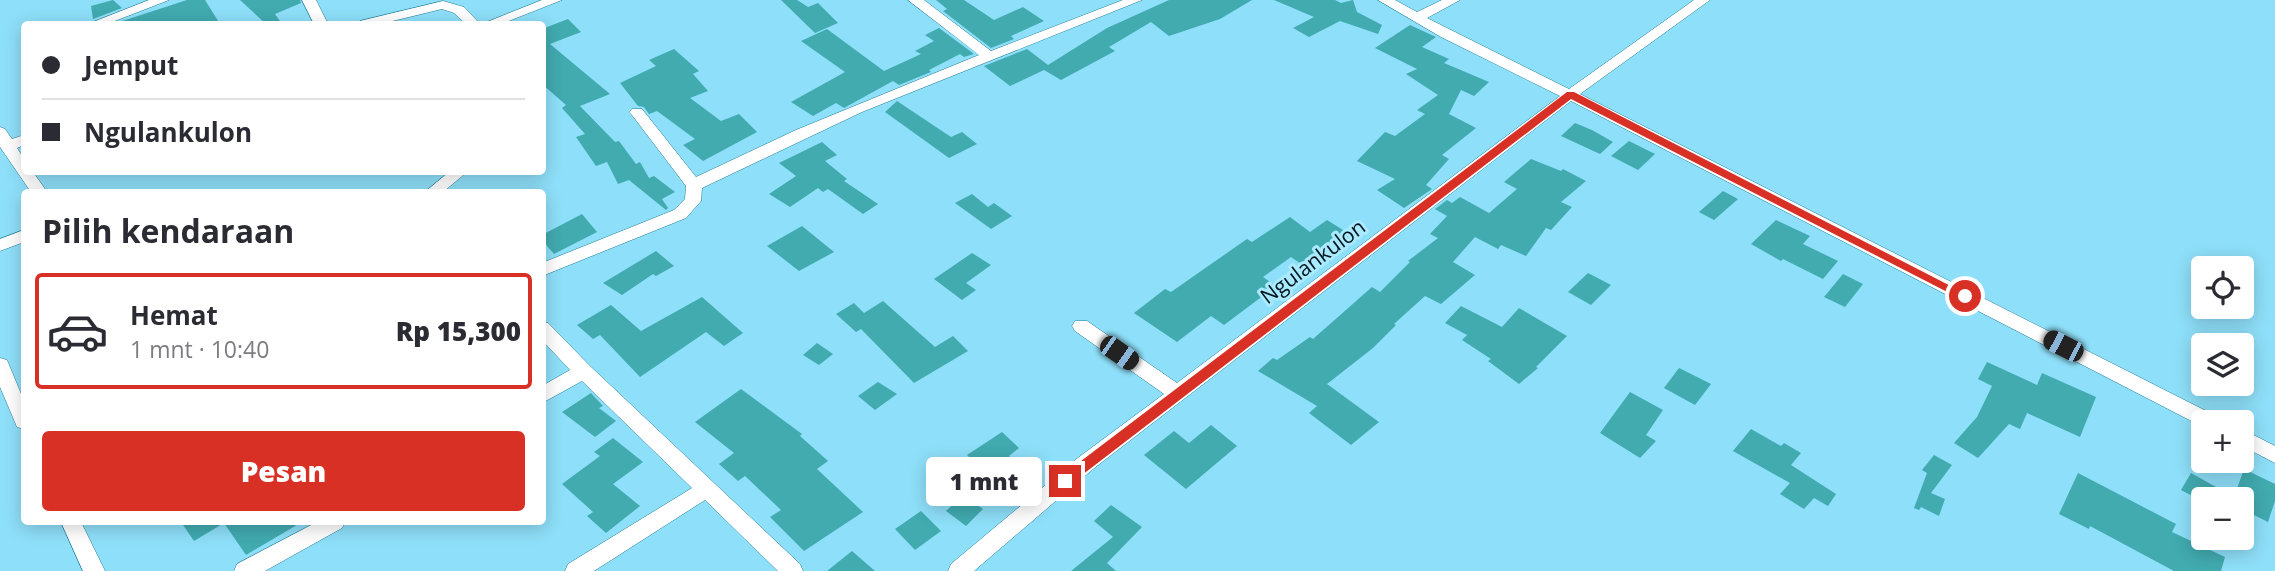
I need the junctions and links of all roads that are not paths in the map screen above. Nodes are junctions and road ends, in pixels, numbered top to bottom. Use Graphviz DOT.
graph roads {
  1 [pos="162,0"];
  2 [pos="309,0"];
  3 [pos="555,0"];
  4 [pos="915,0"];
  5 [pos="1135,0"];
  6 [pos="1385,0"];
  7 [pos="1452,0"];
  8 [pos="1703,0"];
  9 [pos="1417,17"];
  10 [pos="103,21"];
  11 [pos="320,21"];
  12 [pos="377,21"];
  13 [pos="470,21"];
  14 [pos="497,21"];
  15 [pos="990,57"];
  16 [pos="1570,94"];
  17 [pos="637,112"];
  18 [pos="4,139"];
  19 [pos="21,165"];
  20 [pos="455,175"];
  21 [pos="694,185"];
  22 [pos="437,189"];
  23 [pos="21,237"];
  24 [pos="0,245"];
  25 [pos="546,268"];
  26 [pos="1081,326"];
  27 [pos="546,332"];
  28 [pos="0,365"];
  29 [pos="583,371"];
  30 [pos="1177,393"];
  31 [pos="546,394"];
  32 [pos="2191,412"];
  33 [pos="21,415"];
  34 [pos="2254,443"];
  35 [pos="2275,454"];
  36 [pos="706,489"];
  37 [pos="72,525"];
  38 [pos="329,525"];
  39 [pos="94,571"];
  40 [pos="245,571"];
  41 [pos="576,571"];
  42 [pos="792,571"];
  43 [pos="959,571"];
  1 -- 10 [label="street"];
  2 -- 11 [label="street"];
  3 -- 14 [label="street"];
  4 -- 15 [label="street"];
  5 -- 15 [label="street"];
  6 -- 9 [label="street"];
  7 -- 9 [label="street"];
  8 -- 16 [label="street, Ngulankulon"];
  9 -- 16 [label="street"];
  12 -- 13 [label="street"];
  15 -- 21 [label="street"];
  16 -- 30 [label="street, Ngulankulon"];
  16 -- 32 [label="street"];
  17 -- 21 [label="street"];
  18 -- 19 [label="street"];
  20 -- 22 [label="street"];
  21 -- 25 [label="street"];
  23 -- 24 [label="street"];
  26 -- 30 [label="street"];
  27 -- 29 [label="street"];
  28 -- 33 [label="street"];
  29 -- 31 [label="street"];
  29 -- 36 [label="street"];
  30 -- 43 [label="street, Ngulankulon"];
  34 -- 35 [label="street"];
  36 -- 41 [label="street"];
  36 -- 42 [label="street"];
  37 -- 39 [label="street"];
  38 -- 40 [label="street"];
}
